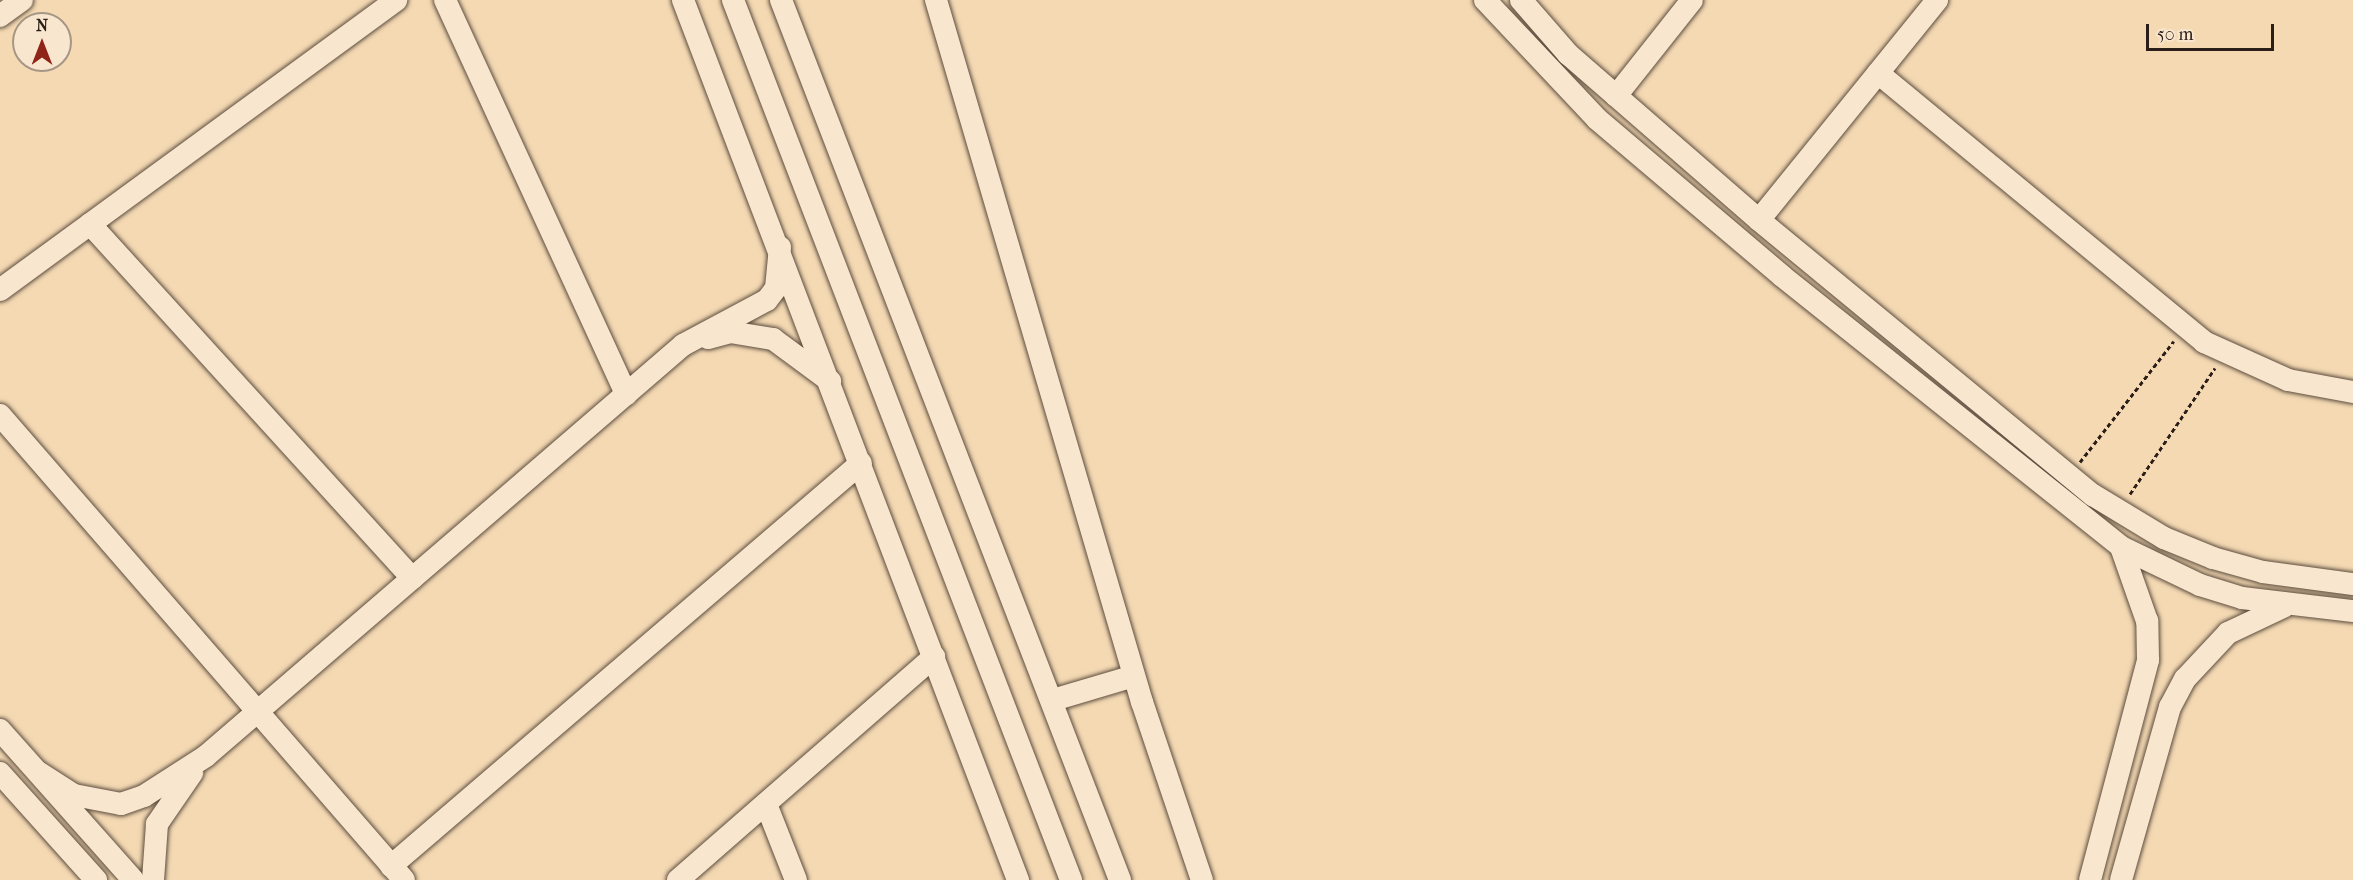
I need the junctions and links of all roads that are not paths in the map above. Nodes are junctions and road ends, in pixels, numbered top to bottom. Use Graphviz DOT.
graph roads {
  1 [pos="22,0"];
  2 [pos="396,0"];
  3 [pos="445,0"];
  4 [pos="683,0"];
  5 [pos="734,0"];
  6 [pos="782,0"];
  7 [pos="936,0"];
  8 [pos="1485,0"];
  9 [pos="1521,0"];
  10 [pos="1692,0"];
  11 [pos="1937,0"];
  12 [pos="0,16"];
  13 [pos="1878,73"];
  14 [pos="1616,96"];
  15 [pos="1759,220"];
  16 [pos="90,224"];
  17 [pos="780,247"];
  18 [pos="0,290"];
  19 [pos="683,345"];
  20 [pos="831,382"];
  21 [pos="2353,392"];
  22 [pos="626,394"];
  23 [pos="0,415"];
  24 [pos="861,463"];
  25 [pos="2121,547"];
  26 [pos="412,578"];
  27 [pos="2353,584"];
  28 [pos="2285,606"];
  29 [pos="2353,611"];
  30 [pos="934,657"];
  31 [pos="1134,676"];
  32 [pos="1053,700"];
  33 [pos="257,712"];
  34 [pos="0,729"];
  35 [pos="206,756"];
  36 [pos="38,772"];
  37 [pos="0,773"];
  38 [pos="766,804"];
  39 [pos="397,873"];
  40 [pos="96,880"];
  41 [pos="133,880"];
  42 [pos="153,880"];
  43 [pos="678,880"];
  44 [pos="795,880"];
  45 [pos="1018,880"];
  46 [pos="1071,880"];
  47 [pos="1120,880"];
  48 [pos="1202,880"];
  49 [pos="2090,880"];
  50 [pos="2121,880"];
  1 -- 12 [label="street"];
  2 -- 16 [label="street"];
  3 -- 22 [label="street"];
  4 -- 17 [label="street"];
  5 -- 46 [label="street"];
  6 -- 32 [label="street"];
  7 -- 31 [label="street"];
  8 -- 25 [label="street"];
  9 -- 14 [label="street"];
  10 -- 14 [label="street"];
  11 -- 13 [label="street"];
  13 -- 15 [label="street"];
  13 -- 21 [label="street"];
  14 -- 15 [label="street"];
  15 -- 27 [label="street"];
  16 -- 18 [label="street"];
  16 -- 26 [label="street"];
  17 -- 19 [label="street"];
  17 -- 20 [label="street"];
  19 -- 20 [label="street"];
  19 -- 22 [label="street"];
  20 -- 24 [label="street"];
  22 -- 26 [label="street"];
  23 -- 33 [label="street"];
  24 -- 30 [label="street"];
  24 -- 39 [label="street"];
  25 -- 28 [label="street"];
  25 -- 49 [label="street"];
  26 -- 33 [label="street"];
  28 -- 29 [label="street"];
  28 -- 50 [label="street"];
  30 -- 38 [label="street"];
  30 -- 45 [label="street"];
  31 -- 32 [label="street"];
  31 -- 48 [label="street"];
  32 -- 47 [label="street"];
  33 -- 35 [label="street"];
  33 -- 39 [label="street"];
  34 -- 36 [label="street"];
  35 -- 36 [label="street"];
  35 -- 42 [label="street"];
  36 -- 41 [label="street"];
  37 -- 40 [label="street"];
  38 -- 43 [label="street"];
  38 -- 44 [label="street"];
}
